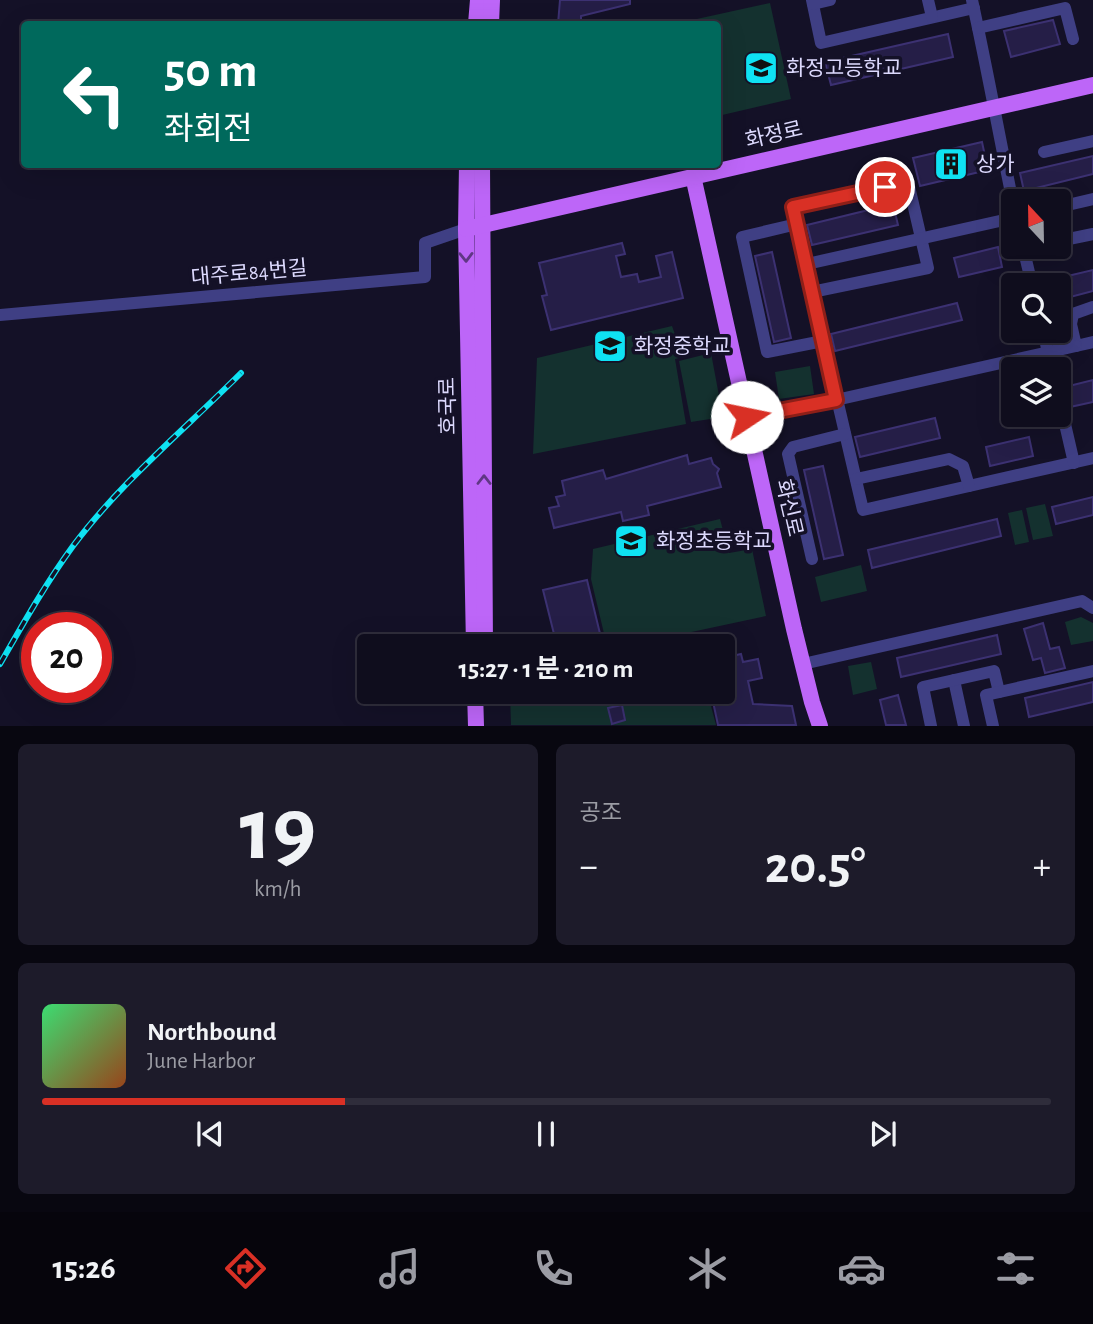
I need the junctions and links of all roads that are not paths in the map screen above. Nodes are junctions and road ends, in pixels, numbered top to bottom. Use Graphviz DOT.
graph roads {
  1 [pos="478,0"];
  2 [pos="492,0"];
  3 [pos="830,0"];
  4 [pos="928,0"];
  5 [pos="812,2"];
  6 [pos="973,4"];
  7 [pos="1046,6"];
  8 [pos="932,17"];
  9 [pos="476,21"];
  10 [pos="491,21"];
  11 [pos="978,29"];
  12 [pos="1073,39"];
  13 [pos="1093,85"];
  14 [pos="992,109"];
  15 [pos="1093,141"];
  16 [pos="1044,152"];
  17 [pos="467,168"];
  18 [pos="481,168"];
  19 [pos="693,176"];
  20 [pos="1010,189"];
  21 [pos="1093,199"];
  22 [pos="1071,204"];
  23 [pos="1001,221"];
  24 [pos="797,224"];
  25 [pos="474,227"];
  26 [pos="1093,233"];
  27 [pos="921,238"];
  28 [pos="1071,238"];
  29 [pos="807,264"];
  30 [pos="812,292"];
  31 [pos="1093,307"];
  32 [pos="0,315"];
  33 [pos="823,341"];
  34 [pos="1093,342"];
  35 [pos="1046,343"];
  36 [pos="1076,346"];
  37 [pos="1048,353"];
  38 [pos="1049,357"];
  39 [pos="836,400"];
  40 [pos="747,417"];
  41 [pos="1066,427"];
  42 [pos="845,434"];
  43 [pos="1093,458"];
  44 [pos="1074,463"];
  45 [pos="856,479"];
  46 [pos="969,486"];
  47 [pos="812,559"];
  48 [pos="1093,608"];
  49 [pos="474,634"];
  50 [pos="485,634"];
  51 [pos="803,664"];
  52 [pos="1093,671"];
  53 [pos="954,680"];
  54 [pos="999,692"];
  55 [pos="475,704"];
  56 [pos="486,704"];
  57 [pos="476,726"];
  58 [pos="487,726"];
  59 [pos="820,726"];
  60 [pos="931,726"];
  61 [pos="964,726"];
  62 [pos="993,726"];
  1 -- 9 [label="main road"];
  2 -- 10 [label="main road"];
  3 -- 5 [label="street"];
  4 -- 8 [label="street"];
  5 -- 8 [label="street"];
  6 -- 8 [label="street"];
  6 -- 11 [label="street"];
  7 -- 11 [label="street"];
  7 -- 12 [label="street"];
  11 -- 14 [label="street"];
  13 -- 14 [label="main road, 화정로"];
  14 -- 19 [label="main road, 화정로"];
  14 -- 20 [label="street"];
  15 -- 16 [label="street"];
  17 -- 25 [label="main road, 호국로"];
  18 -- 25 [label="main road, 호국로"];
  19 -- 25 [label="main road, 화정로"];
  19 -- 40 [label="main road, 화신로"];
  21 -- 22 [label="street"];
  23 -- 27 [label="street"];
  24 -- 27 [label="street"];
  24 -- 29 [label="street"];
  24 -- 33 [label="street"];
  25 -- 32 [label="street, 대주로84번길"];
  25 -- 49 [label="main road, 호국로, one-way"];
  50 -- 25 [label="main road, 호국로, one-way"];
  26 -- 28 [label="street"];
  27 -- 29 [label="street"];
  27 -- 30 [label="street"];
  29 -- 30 [label="street"];
  30 -- 33 [label="street"];
  31 -- 36 [label="street"];
  33 -- 39 [label="street"];
  34 -- 36 [label="street"];
  35 -- 37 [label="street"];
  36 -- 37 [label="street"];
  37 -- 38 [label="street"];
  37 -- 39 [label="street"];
  39 -- 40 [label="street"];
  39 -- 42 [label="street"];
  40 -- 51 [label="main road, 화신로"];
  41 -- 44 [label="street"];
  42 -- 45 [label="street"];
  42 -- 47 [label="street"];
  43 -- 44 [label="street"];
  44 -- 46 [label="street"];
  45 -- 46 [label="street"];
  45 -- 46 [label="street"];
  48 -- 51 [label="street"];
  51 -- 59 [label="main road, 화신로"];
  52 -- 54 [label="street"];
  53 -- 54 [label="street"];
  53 -- 60 [label="street"];
  53 -- 61 [label="street"];
  54 -- 62 [label="street"];
  55 -- 57 [label="main road"];
  56 -- 58 [label="main road"];
}
